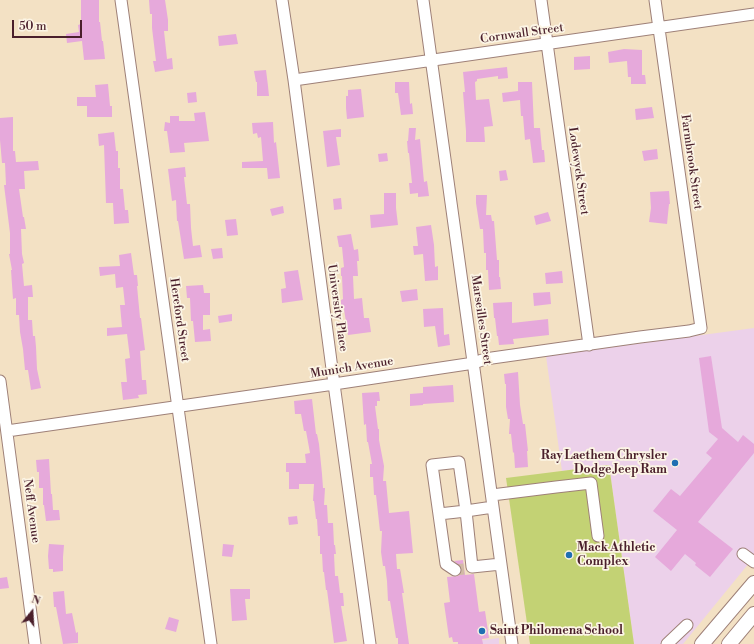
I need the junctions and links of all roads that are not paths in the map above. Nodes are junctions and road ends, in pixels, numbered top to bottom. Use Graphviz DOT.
graph roads {
  1 [pos="122,0"];
  2 [pos="282,0"];
  3 [pos="423,0"];
  4 [pos="541,0"];
  5 [pos="655,0"];
  6 [pos="754,14"];
  7 [pos="659,28"];
  8 [pos="547,43"];
  9 [pos="431,60"];
  10 [pos="294,80"];
  11 [pos="701,328"];
  12 [pos="589,345"];
  13 [pos="474,363"];
  14 [pos="0,381"];
  15 [pos="334,384"];
  16 [pos="178,407"];
  17 [pos="2,408"];
  18 [pos="7,431"];
  19 [pos="492,496"];
  20 [pos="494,507"];
  21 [pos="466,511"];
  22 [pos="439,514"];
  23 [pos="598,536"];
  24 [pos="743,554"];
  25 [pos="754,562"];
  26 [pos="501,564"];
  27 [pos="464,569"];
  28 [pos="754,583"];
  29 [pos="754,614"];
  30 [pos="687,625"];
  31 [pos="704,643"];
  32 [pos="35,644"];
  33 [pos="211,644"];
  34 [pos="370,644"];
  35 [pos="512,644"];
  36 [pos="667,644"];
  37 [pos="729,644"];
  1 -- 16 [label="street, Hereford Street"];
  2 -- 10 [label="street, University Place"];
  3 -- 9 [label="street, Marseilles Street"];
  4 -- 8 [label="street, Lodewyck Street"];
  5 -- 7 [label="street, Farmbrook Street"];
  6 -- 7 [label="street, Cornwall Street"];
  7 -- 8 [label="street, Cornwall Street"];
  7 -- 11 [label="street, Farmbrook Street"];
  8 -- 9 [label="street, Cornwall Street"];
  8 -- 12 [label="street, Lodewyck Street"];
  9 -- 10 [label="street, Cornwall Street"];
  9 -- 13 [label="street, Marseilles Street"];
  10 -- 15 [label="street, University Place"];
  11 -- 12 [label="street, Munich Avenue"];
  12 -- 13 [label="street, Munich Avenue"];
  13 -- 15 [label="street, Munich Avenue"];
  13 -- 19 [label="street, Marseilles Street"];
  14 -- 17 [label="street, Neff Avenue"];
  15 -- 16 [label="street, Munich Avenue"];
  15 -- 34 [label="street, University Place"];
  16 -- 18 [label="street, Munich Avenue"];
  16 -- 33 [label="street, Hereford Street"];
  17 -- 18 [label="street, Neff Avenue"];
  18 -- 32 [label="street, Neff Avenue"];
  19 -- 20 [label="street, Marseilles Street"];
  19 -- 23 [label="street"];
  20 -- 21 [label="street"];
  20 -- 26 [label="street, Marseilles Street"];
  21 -- 22 [label="street"];
  21 -- 22 [label="street"];
  21 -- 27 [label="street"];
  22 -- 27 [label="street"];
  24 -- 25 [label="street"];
  26 -- 27 [label="street"];
  26 -- 35 [label="street, Marseilles Street"];
  28 -- 31 [label="main road"];
  29 -- 37 [label="main road"];
  30 -- 36 [label="street"];
}
